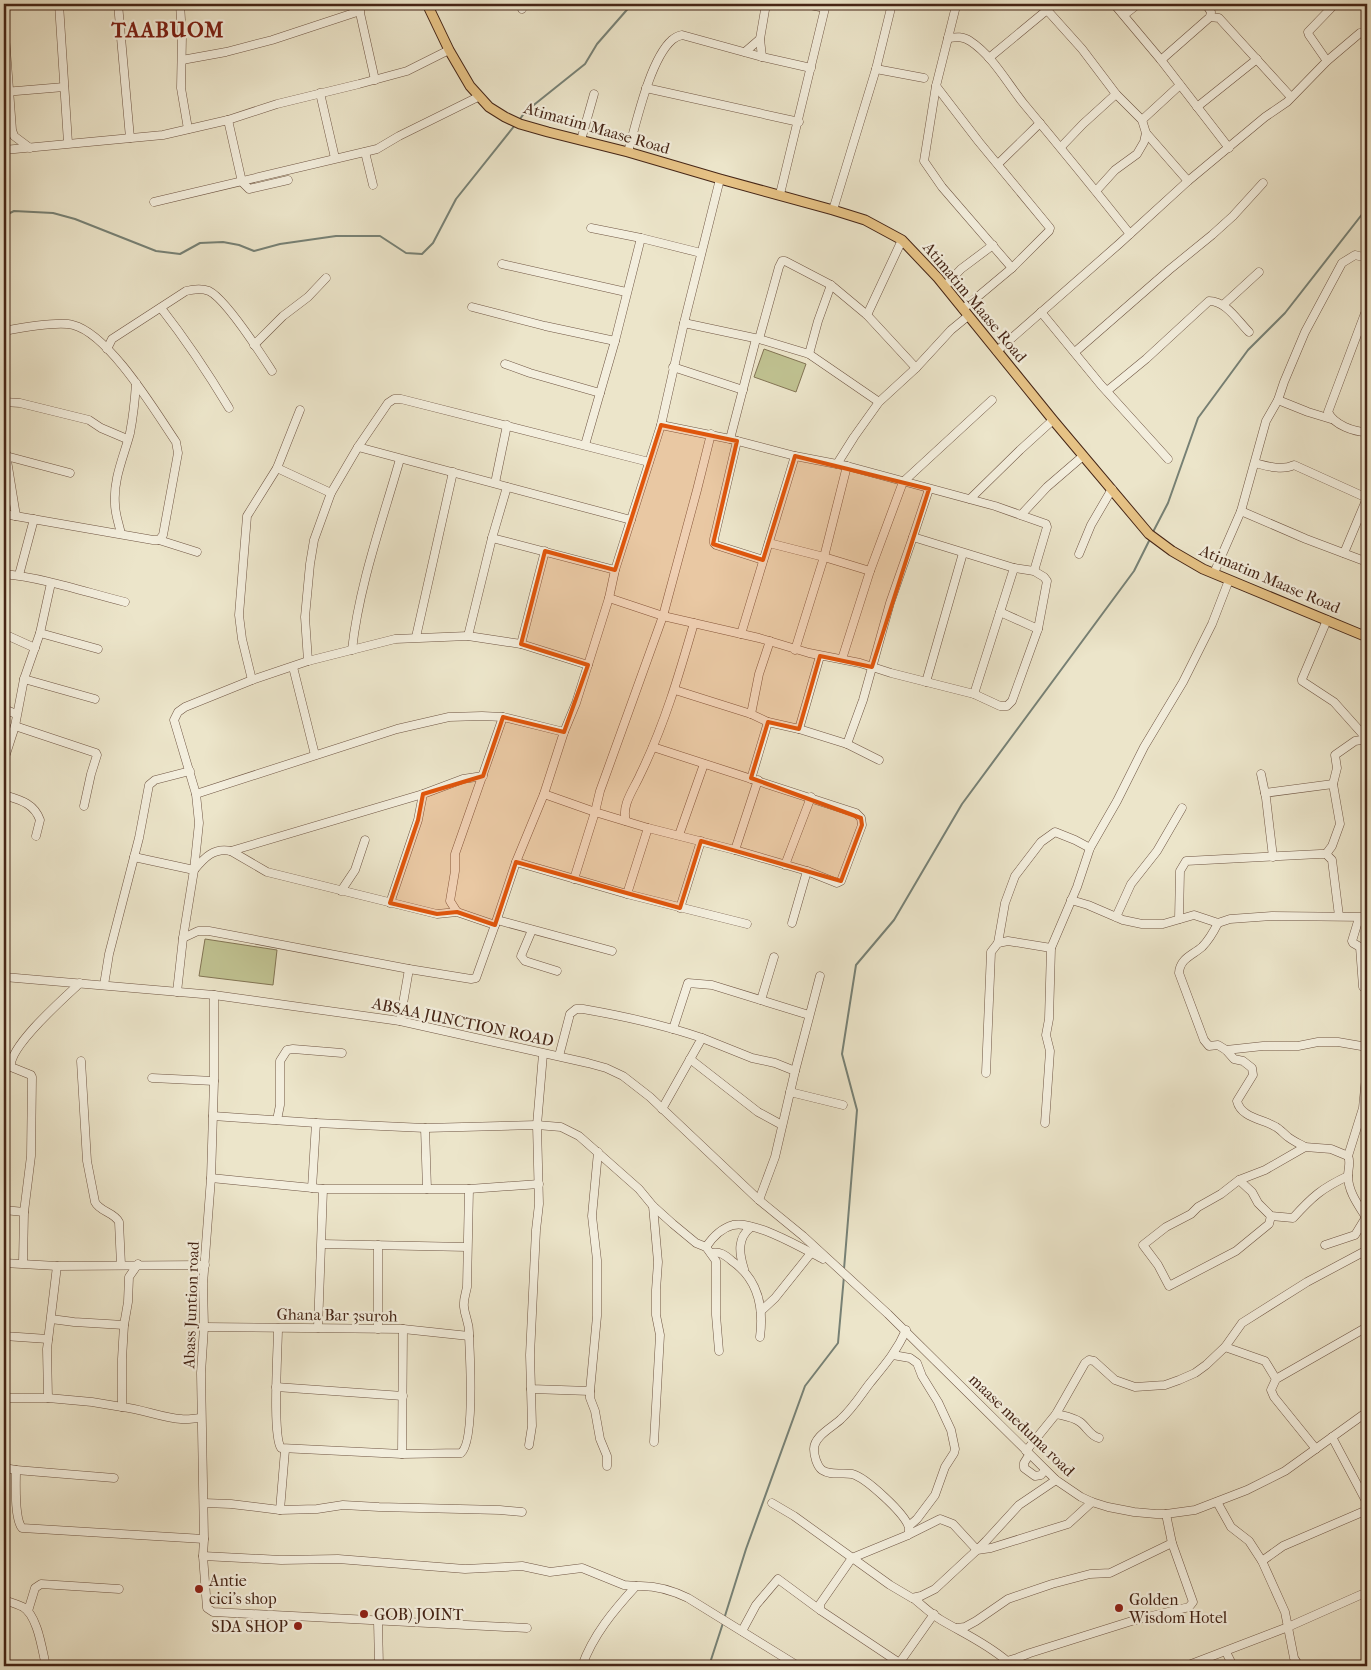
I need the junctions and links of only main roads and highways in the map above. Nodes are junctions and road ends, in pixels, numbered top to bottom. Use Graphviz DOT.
graph roads {
  1 [pos="427,4"];
  2 [pos="1367,637"];
  1 -- 2 [label="main road, Atimatim Maase Road"];
}
